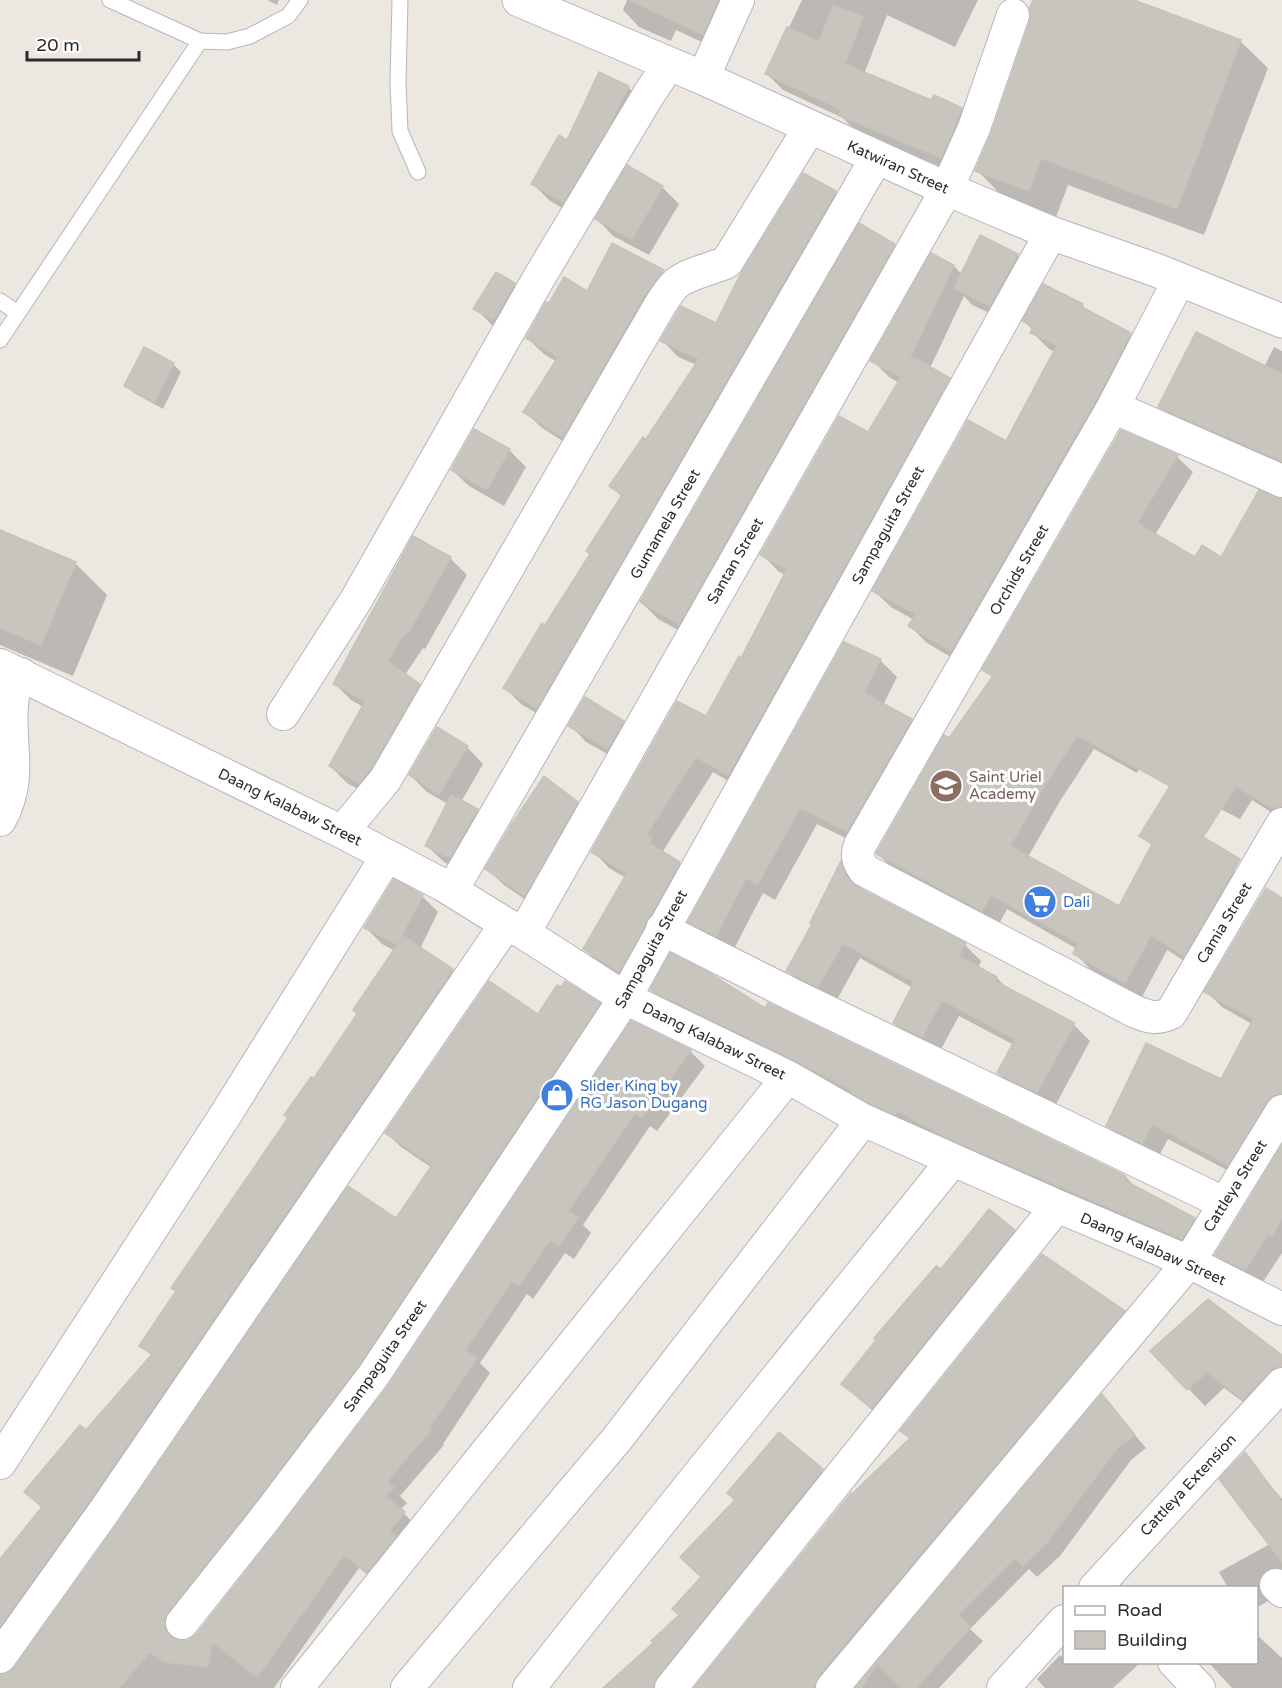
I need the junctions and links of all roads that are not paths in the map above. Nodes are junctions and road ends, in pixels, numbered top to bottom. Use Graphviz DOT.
graph roads {
  1 [pos="110,0"];
  2 [pos="300,0"];
  3 [pos="400,0"];
  4 [pos="519,0"];
  5 [pos="738,0"];
  6 [pos="1013,15"];
  7 [pos="200,41"];
  8 [pos="669,64"];
  9 [pos="703,78"];
  10 [pos="810,127"];
  11 [pos="877,157"];
  12 [pos="418,172"];
  13 [pos="947,189"];
  14 [pos="1051,233"];
  15 [pos="1179,280"];
  16 [pos="0,301"];
  17 [pos="18,313"];
  18 [pos="1282,321"];
  19 [pos="0,340"];
  20 [pos="1113,407"];
  21 [pos="1282,482"];
  22 [pos="10,669"];
  23 [pos="283,714"];
  24 [pos="0,820"];
  25 [pos="1282,824"];
  26 [pos="342,832"];
  27 [pos="387,856"];
  28 [pos="452,890"];
  29 [pos="515,928"];
  30 [pos="662,929"];
  31 [pos="625,998"];
  32 [pos="1161,1018"];
  33 [pos="788,1077"];
  34 [pos="1282,1111"];
  35 [pos="863,1120"];
  36 [pos="953,1160"];
  37 [pos="1224,1203"];
  38 [pos="1057,1206"];
  39 [pos="1190,1262"];
  40 [pos="1282,1310"];
  41 [pos="1277,1399"];
  42 [pos="0,1463"];
  43 [pos="1098,1586"];
  44 [pos="183,1623"];
  45 [pos="1063,1623"];
  46 [pos="0,1657"];
  47 [pos="1176,1664"];
  48 [pos="1005,1687"];
  49 [pos="297,1688"];
  50 [pos="407,1688"];
  51 [pos="529,1688"];
  52 [pos="671,1688"];
  53 [pos="832,1688"];
  54 [pos="1199,1688"];
  1 -- 7 [label="lane"];
  2 -- 7 [label="lane"];
  3 -- 12 [label="lane"];
  4 -- 8 [label="street, Katwiran Street"];
  5 -- 9 [label="street"];
  6 -- 13 [label="street, Santan Street"];
  7 -- 17 [label="lane"];
  8 -- 9 [label="street, Katwiran Street"];
  8 -- 23 [label="street"];
  9 -- 10 [label="street, Katwiran Street"];
  10 -- 11 [label="street, Katwiran Street"];
  10 -- 26 [label="street"];
  11 -- 13 [label="street, Katwiran Street"];
  11 -- 28 [label="street, Gumamela Street"];
  13 -- 14 [label="street, Katwiran Street"];
  13 -- 29 [label="street, Santan Street"];
  14 -- 15 [label="street, Katwiran Street"];
  14 -- 30 [label="street, Sampaguita Street"];
  15 -- 18 [label="street, Katwiran Street"];
  15 -- 20 [label="street, Orchids Street"];
  16 -- 17 [label="lane"];
  17 -- 19 [label="lane"];
  20 -- 21 [label="street"];
  20 -- 32 [label="street, Orchids Street"];
  22 -- 24 [label="street"];
  22 -- 26 [label="street, Daang Kalabaw Street"];
  25 -- 32 [label="street, Camia Street"];
  26 -- 27 [label="street, Daang Kalabaw Street"];
  27 -- 28 [label="street, Daang Kalabaw Street"];
  27 -- 42 [label="street"];
  28 -- 29 [label="street, Daang Kalabaw Street"];
  29 -- 31 [label="street, Daang Kalabaw Street"];
  29 -- 46 [label="street, Santan Street"];
  30 -- 31 [label="street, Sampaguita Street"];
  30 -- 37 [label="street"];
  31 -- 33 [label="street, Daang Kalabaw Street"];
  31 -- 44 [label="street, Sampaguita Street"];
  33 -- 35 [label="street, Daang Kalabaw Street"];
  33 -- 49 [label="street"];
  34 -- 37 [label="street, Cattleya Street"];
  35 -- 36 [label="street, Daang Kalabaw Street"];
  35 -- 50 [label="street"];
  36 -- 38 [label="street, Daang Kalabaw Street"];
  36 -- 51 [label="street"];
  37 -- 39 [label="street, Cattleya Street"];
  38 -- 39 [label="street, Daang Kalabaw Street"];
  38 -- 52 [label="street"];
  39 -- 40 [label="street, Daang Kalabaw Street"];
  39 -- 53 [label="street, Cattleya Street"];
  41 -- 43 [label="street, Cattleya Extension"];
  45 -- 48 [label="street"];
  47 -- 54 [label="street"];
}
